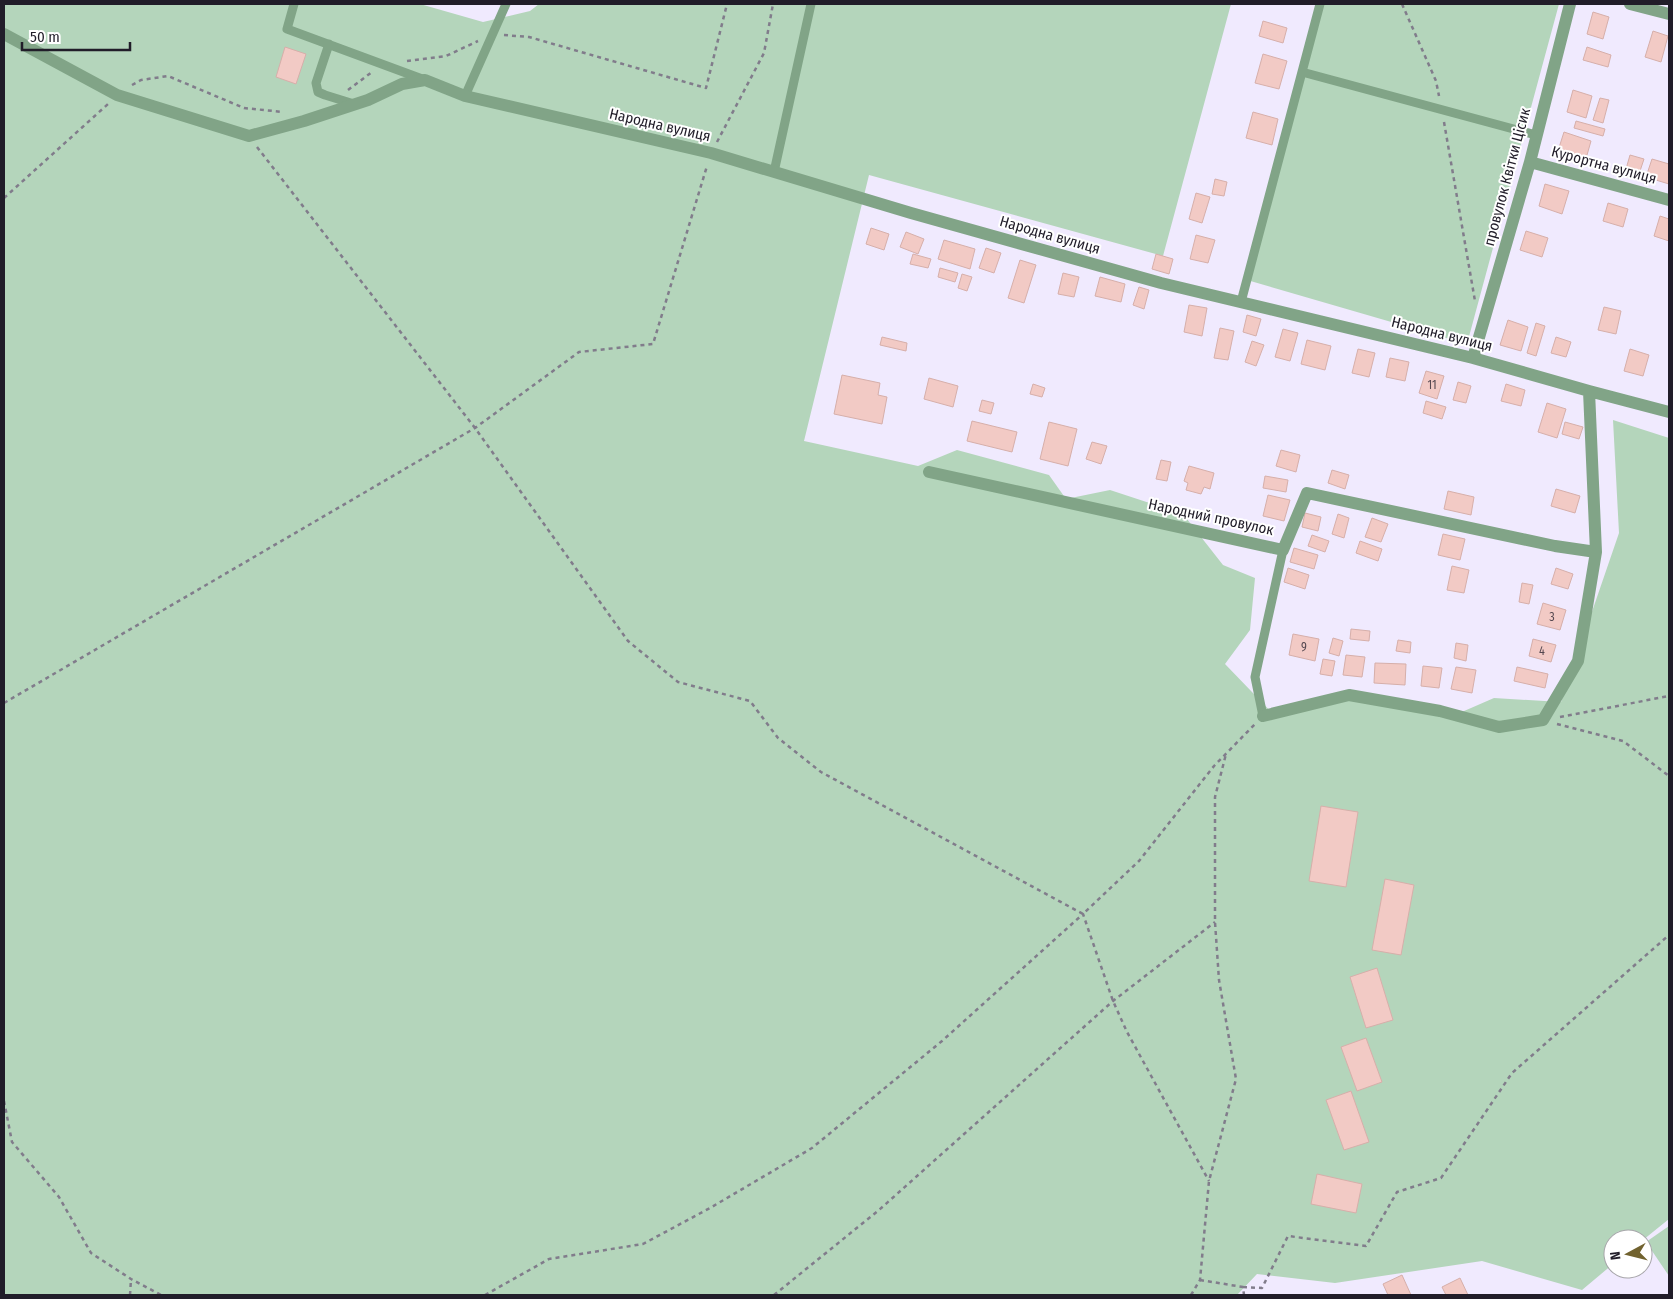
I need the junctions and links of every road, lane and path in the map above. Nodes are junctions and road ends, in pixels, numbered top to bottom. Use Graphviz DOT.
graph roads {
  1 [pos="294,4"];
  2 [pos="506,4"];
  3 [pos="726,4"];
  4 [pos="773,4"];
  5 [pos="811,4"];
  6 [pos="1320,4"];
  7 [pos="1402,4"];
  8 [pos="1570,4"];
  9 [pos="1630,4"];
  10 [pos="1669,14"];
  11 [pos="4,34"];
  12 [pos="493,34"];
  13 [pos="329,44"];
  14 [pos="383,64"];
  15 [pos="1302,72"];
  16 [pos="425,80"];
  17 [pos="117,95"];
  18 [pos="465,96"];
  19 [pos="337,99"];
  20 [pos="354,104"];
  21 [pos="1441,109"];
  22 [pos="284,112"];
  23 [pos="1536,135"];
  24 [pos="249,136"];
  25 [pos="710,154"];
  26 [pos="1530,162"];
  27 [pos="774,172"];
  28 [pos="4,198"];
  29 [pos="1669,200"];
  30 [pos="1241,302"];
  31 [pos="1476,303"];
  32 [pos="1473,358"];
  33 [pos="1589,391"];
  34 [pos="1669,412"];
  35 [pos="475,428"];
  36 [pos="929,472"];
  37 [pos="1283,550"];
  38 [pos="1596,552"];
  39 [pos="1669,696"];
  40 [pos="4,703"];
  41 [pos="1263,716"];
  42 [pos="1543,720"];
  43 [pos="1227,753"];
  44 [pos="1669,776"];
  45 [pos="1083,914"];
  46 [pos="1215,922"];
  47 [pos="1669,935"];
  48 [pos="1113,1001"];
  49 [pos="4,1101"];
  50 [pos="1209,1181"];
  51 [pos="131,1279"];
  52 [pos="1200,1280"];
  53 [pos="1243,1287"];
  54 [pos="130,1295"];
  55 [pos="161,1295"];
  56 [pos="485,1295"];
  57 [pos="774,1295"];
  58 [pos="1191,1295"];
  59 [pos="1244,1295"];
  1 -- 13 [label="lane"];
  2 -- 12 [label="lane"];
  3 -- 12 [label="path"];
  4 -- 25 [label="path"];
  5 -- 27 [label="lane"];
  6 -- 15 [label="lane"];
  7 -- 21 [label="path"];
  8 -- 23 [label="street, провулок Квітки Цісик"];
  9 -- 10 [label="street"];
  11 -- 17 [label="street"];
  12 -- 14 [label="path"];
  12 -- 18 [label="lane"];
  13 -- 14 [label="lane"];
  13 -- 19 [label="lane"];
  14 -- 16 [label="lane"];
  14 -- 19 [label="path"];
  15 -- 21 [label="lane"];
  15 -- 30 [label="lane"];
  16 -- 18 [label="street, Народна вулиця"];
  16 -- 20 [label="street"];
  17 -- 22 [label="path"];
  17 -- 24 [label="street"];
  17 -- 28 [label="path"];
  18 -- 25 [label="street, Народна вулиця"];
  19 -- 20 [label="lane"];
  20 -- 24 [label="street"];
  21 -- 23 [label="lane"];
  21 -- 31 [label="path"];
  23 -- 26 [label="street, провулок Квітки Цісик"];
  24 -- 35 [label="path"];
  25 -- 27 [label="street, Народна вулиця"];
  25 -- 35 [label="path"];
  26 -- 29 [label="street, Курортна вулиця"];
  26 -- 32 [label="street, провулок Квітки Цісик"];
  27 -- 30 [label="street, Народна вулиця"];
  30 -- 32 [label="street, Народна вулиця"];
  32 -- 33 [label="street, Народна вулиця"];
  33 -- 34 [label="street, Народна вулиця"];
  33 -- 38 [label="street"];
  35 -- 40 [label="path"];
  35 -- 45 [label="path"];
  36 -- 37 [label="street, Народний провулок"];
  37 -- 38 [label="street, Народний провулок"];
  37 -- 41 [label="lane"];
  38 -- 42 [label="street"];
  39 -- 42 [label="path"];
  41 -- 42 [label="street"];
  41 -- 43 [label="path"];
  42 -- 44 [label="path"];
  43 -- 45 [label="path"];
  43 -- 46 [label="path"];
  45 -- 48 [label="path"];
  45 -- 56 [label="path"];
  46 -- 48 [label="path"];
  46 -- 50 [label="path"];
  47 -- 53 [label="path"];
  48 -- 50 [label="path"];
  48 -- 57 [label="path"];
  49 -- 51 [label="path"];
  50 -- 52 [label="path"];
  51 -- 54 [label="path"];
  51 -- 55 [label="path"];
  52 -- 53 [label="path"];
  52 -- 58 [label="path"];
  53 -- 59 [label="path"];
}
